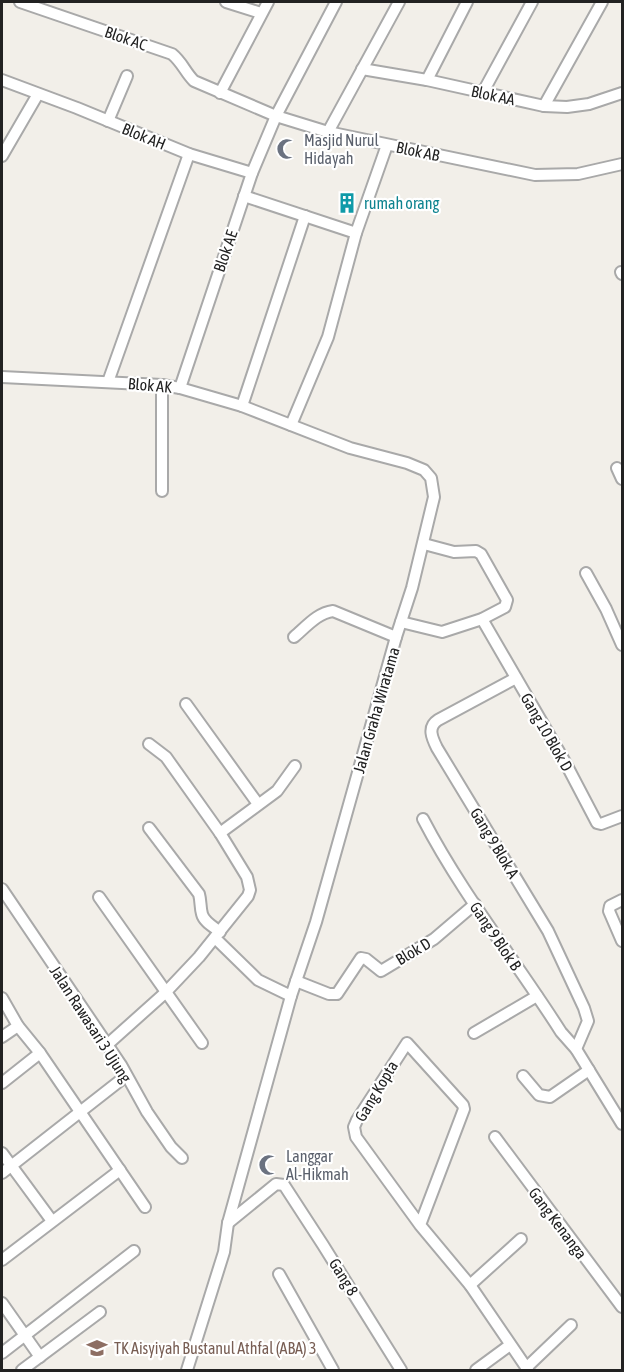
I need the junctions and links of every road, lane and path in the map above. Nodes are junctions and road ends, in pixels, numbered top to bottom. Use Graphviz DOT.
graph roads {
  1 [pos="20,2"];
  2 [pos="226,2"];
  3 [pos="267,2"];
  4 [pos="336,2"];
  5 [pos="399,2"];
  6 [pos="467,2"];
  7 [pos="532,2"];
  8 [pos="602,2"];
  9 [pos="261,13"];
  10 [pos="363,69"];
  11 [pos="127,76"];
  12 [pos="427,80"];
  13 [pos="2,81"];
  14 [pos="483,92"];
  15 [pos="220,93"];
  16 [pos="622,93"];
  17 [pos="38,94"];
  18 [pos="544,106"];
  19 [pos="276,116"];
  20 [pos="108,121"];
  21 [pos="328,132"];
  22 [pos="387,145"];
  23 [pos="189,154"];
  24 [pos="2,156"];
  25 [pos="622,164"];
  26 [pos="252,173"];
  27 [pos="244,196"];
  28 [pos="305,216"];
  29 [pos="356,233"];
  30 [pos="2,377"];
  31 [pos="108,382"];
  32 [pos="162,385"];
  33 [pos="180,388"];
  34 [pos="242,406"];
  35 [pos="291,425"];
  36 [pos="162,490"];
  37 [pos="434,498"];
  38 [pos="424,544"];
  39 [pos="586,573"];
  40 [pos="482,619"];
  41 [pos="401,622"];
  42 [pos="294,637"];
  43 [pos="396,637"];
  44 [pos="622,645"];
  45 [pos="516,678"];
  46 [pos="186,705"];
  47 [pos="149,744"];
  48 [pos="295,766"];
  49 [pos="258,804"];
  50 [pos="622,816"];
  51 [pos="423,819"];
  52 [pos="149,828"];
  53 [pos="220,833"];
  54 [pos="2,889"];
  55 [pos="99,897"];
  56 [pos="622,900"];
  57 [pos="475,904"];
  58 [pos="217,935"];
  59 [pos="622,941"];
  60 [pos="296,981"];
  61 [pos="165,993"];
  62 [pos="291,996"];
  63 [pos="537,996"];
  64 [pos="2,998"];
  65 [pos="18,1026"];
  66 [pos="474,1032"];
  67 [pos="2,1037"];
  68 [pos="202,1043"];
  69 [pos="108,1044"];
  70 [pos="576,1049"];
  71 [pos="40,1053"];
  72 [pos="589,1071"];
  73 [pos="126,1076"];
  74 [pos="523,1076"];
  75 [pos="2,1083"];
  76 [pos="80,1112"];
  77 [pos="622,1124"];
  78 [pos="495,1137"];
  79 [pos="2,1153"];
  80 [pos="182,1158"];
  81 [pos="11,1166"];
  82 [pos="120,1170"];
  83 [pos="2,1173"];
  84 [pos="145,1207"];
  85 [pos="52,1221"];
  86 [pos="228,1223"];
  87 [pos="420,1225"];
  88 [pos="521,1239"];
  89 [pos="134,1251"];
  90 [pos="2,1260"];
  91 [pos="279,1274"];
  92 [pos="470,1286"];
  93 [pos="2,1303"];
  94 [pos="622,1307"];
  95 [pos="99,1312"];
  96 [pos="571,1325"];
  97 [pos="25,1336"];
  98 [pos="510,1345"];
  99 [pos="2,1353"];
  100 [pos="40,1357"];
  101 [pos="527,1369"];
  102 [pos="22,1371"];
  103 [pos="187,1371"];
  104 [pos="333,1371"];
  105 [pos="401,1371"];
  106 [pos="476,1371"];
  1 -- 15 [label="street, Blok AC"];
  2 -- 9 [label="street"];
  3 -- 9 [label="street"];
  4 -- 19 [label="street, Blok AE"];
  5 -- 10 [label="street"];
  6 -- 12 [label="street"];
  7 -- 14 [label="street"];
  8 -- 18 [label="street"];
  9 -- 15 [label="street"];
  10 -- 12 [label="street, Blok AA"];
  10 -- 21 [label="street"];
  11 -- 20 [label="street"];
  12 -- 14 [label="street, Blok AA"];
  13 -- 17 [label="street, Blok AH"];
  14 -- 18 [label="street, Blok AA"];
  15 -- 19 [label="street, Blok AB"];
  16 -- 18 [label="street, Blok AA"];
  17 -- 20 [label="street, Blok AH"];
  17 -- 24 [label="street"];
  19 -- 21 [label="street, Blok AB"];
  19 -- 26 [label="street, Blok AE"];
  20 -- 23 [label="street, Blok AH"];
  21 -- 22 [label="street, Blok AB"];
  22 -- 25 [label="street, Blok AB"];
  22 -- 29 [label="street"];
  23 -- 26 [label="street, Blok AH"];
  23 -- 31 [label="street"];
  26 -- 27 [label="street, Blok AE"];
  27 -- 28 [label="street"];
  27 -- 33 [label="street, Blok AE"];
  28 -- 29 [label="street"];
  28 -- 34 [label="street"];
  29 -- 35 [label="street"];
  30 -- 31 [label="street, Blok AK"];
  31 -- 32 [label="street, Blok AK"];
  32 -- 33 [label="street, Blok AK"];
  32 -- 36 [label="street"];
  33 -- 34 [label="street, Blok AK"];
  34 -- 35 [label="street, Blok AK"];
  35 -- 37 [label="street, Blok AK"];
  37 -- 38 [label="street, Jalan Graha Wiratama"];
  38 -- 40 [label="street"];
  38 -- 41 [label="street, Jalan Graha Wiratama"];
  39 -- 44 [label="street"];
  40 -- 41 [label="street"];
  40 -- 45 [label="street, Gang 10 Blok D"];
  41 -- 43 [label="street, Jalan Graha Wiratama"];
  42 -- 43 [label="street"];
  43 -- 60 [label="street, Jalan Graha Wiratama"];
  45 -- 50 [label="street, Gang 10 Blok D"];
  45 -- 70 [label="street, Gang 9 Blok A"];
  46 -- 49 [label="street"];
  47 -- 53 [label="street"];
  48 -- 49 [label="street"];
  49 -- 53 [label="street"];
  51 -- 57 [label="street, Gang 9 Blok B"];
  52 -- 58 [label="street"];
  53 -- 58 [label="street"];
  54 -- 69 [label="street, Jalan Rawasari 3 Ujung"];
  55 -- 61 [label="street"];
  56 -- 59 [label="street"];
  57 -- 60 [label="street, Blok D"];
  57 -- 63 [label="street, Gang 9 Blok B"];
  58 -- 61 [label="street"];
  58 -- 62 [label="street"];
  60 -- 62 [label="street, Jalan Graha Wiratama"];
  61 -- 68 [label="street"];
  61 -- 69 [label="street"];
  62 -- 86 [label="street, Jalan Graha Wiratama"];
  63 -- 66 [label="street"];
  63 -- 70 [label="street, Gang 9 Blok B"];
  64 -- 65 [label="street"];
  65 -- 67 [label="street"];
  65 -- 71 [label="street"];
  69 -- 73 [label="street, Jalan Rawasari 3 Ujung"];
  70 -- 72 [label="street, Gang 9 Blok B"];
  71 -- 75 [label="street"];
  71 -- 76 [label="street"];
  72 -- 74 [label="street"];
  72 -- 77 [label="street, Gang 9 Blok B"];
  73 -- 76 [label="street"];
  73 -- 80 [label="street, Jalan Rawasari 3 Ujung"];
  76 -- 81 [label="street"];
  76 -- 82 [label="street"];
  78 -- 94 [label="street, Gang Kenanga"];
  79 -- 81 [label="street"];
  81 -- 83 [label="street"];
  81 -- 85 [label="street"];
  82 -- 84 [label="street"];
  82 -- 85 [label="street"];
  85 -- 90 [label="street"];
  86 -- 103 [label="street"];
  86 -- 105 [label="street, Gang 8"];
  87 -- 87 [label="street, Gang Kopta"];
  87 -- 92 [label="street, Gang Kopta"];
  88 -- 92 [label="street"];
  89 -- 97 [label="street"];
  91 -- 104 [label="street"];
  92 -- 98 [label="street, Gang Kopta"];
  93 -- 97 [label="street"];
  95 -- 100 [label="street"];
  96 -- 101 [label="street"];
  97 -- 99 [label="street"];
  97 -- 100 [label="street"];
  98 -- 101 [label="street, Gang Kopta"];
  98 -- 106 [label="street"];
  100 -- 102 [label="street"];
}
